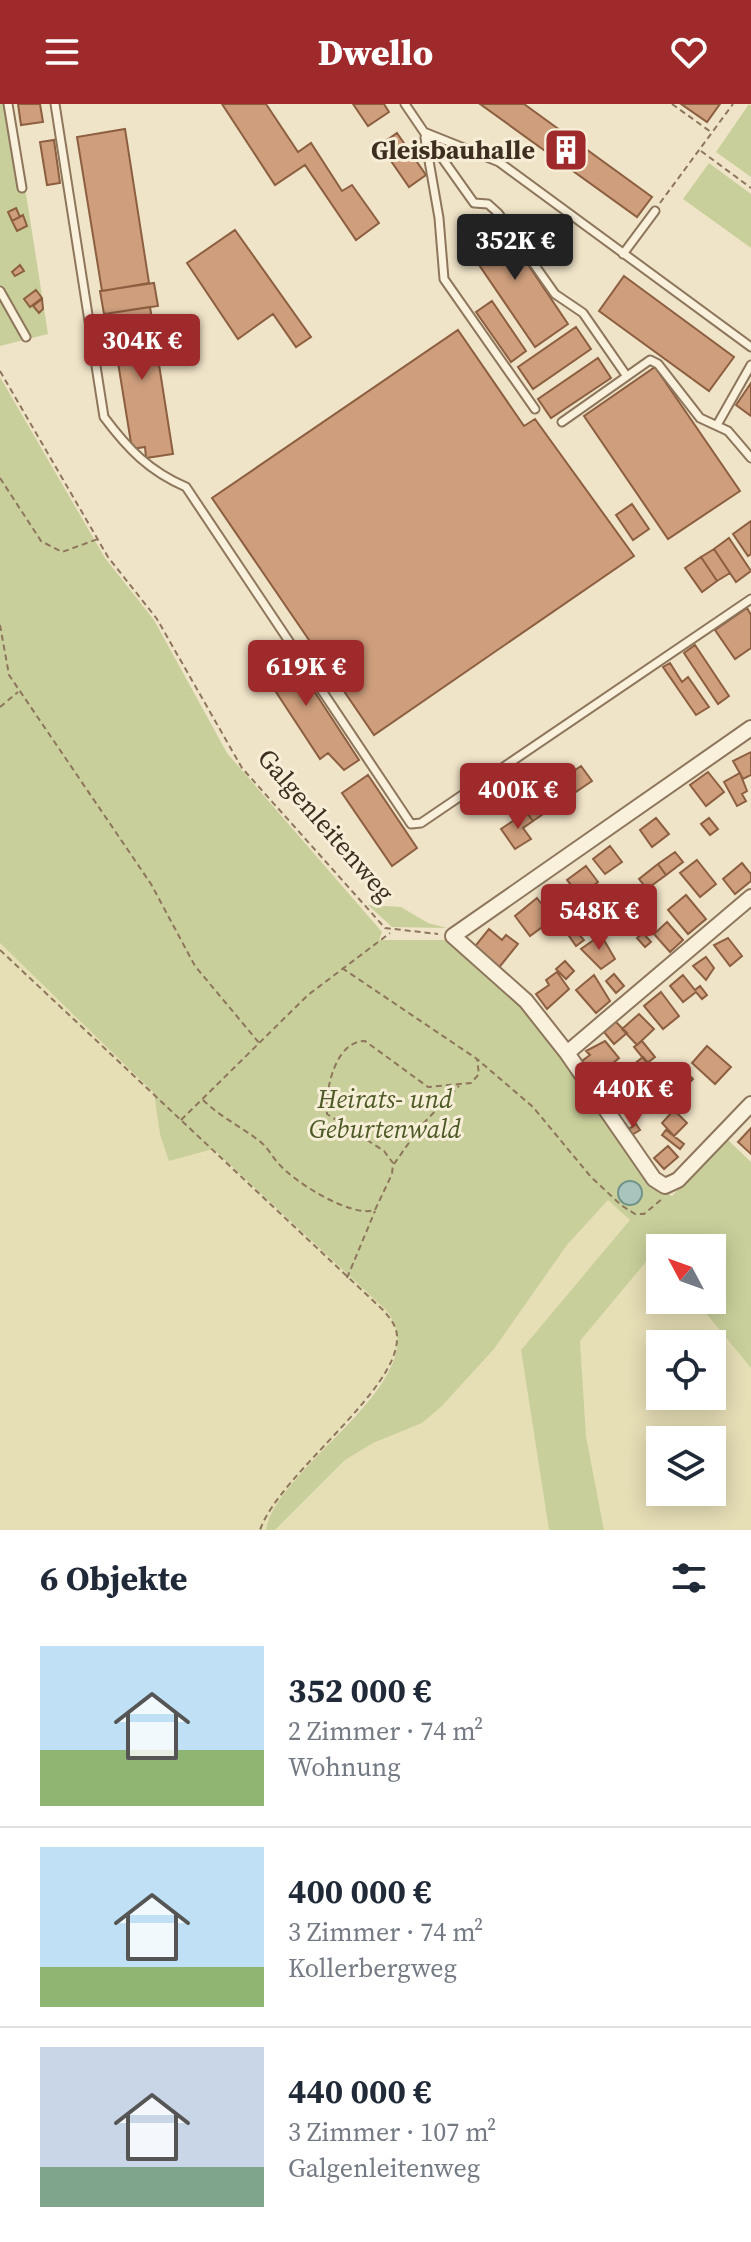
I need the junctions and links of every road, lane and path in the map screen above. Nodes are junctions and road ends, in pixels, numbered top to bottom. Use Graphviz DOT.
graph roads {
  1 [pos="8,104"];
  2 [pos="55,104"];
  3 [pos="405,104"];
  4 [pos="672,104"];
  5 [pos="733,104"];
  6 [pos="424,132"];
  7 [pos="712,133"];
  8 [pos="700,150"];
  9 [pos="22,188"];
  10 [pos="751,188"];
  11 [pos="655,211"];
  12 [pos="623,254"];
  13 [pos="0,291"];
  14 [pos="26,337"];
  15 [pos="751,347"];
  16 [pos="751,365"];
  17 [pos="0,371"];
  18 [pos="626,375"];
  19 [pos="535,409"];
  20 [pos="562,422"];
  21 [pos="717,425"];
  22 [pos="751,458"];
  23 [pos="0,478"];
  24 [pos="98,539"];
  25 [pos="751,599"];
  26 [pos="0,625"];
  27 [pos="19,691"];
  28 [pos="0,707"];
  29 [pos="751,728"];
  30 [pos="751,897"];
  31 [pos="391,932"];
  32 [pos="453,936"];
  33 [pos="1,952"];
  34 [pos="342,968"];
  35 [pos="260,1044"];
  36 [pos="567,1053"];
  37 [pos="477,1059"];
  38 [pos="459,1086"];
  39 [pos="203,1100"];
  40 [pos="751,1104"];
  41 [pos="180,1121"];
  42 [pos="393,1166"];
  43 [pos="665,1186"];
  44 [pos="375,1210"];
  45 [pos="347,1278"];
  46 [pos="260,1530"];
  1 -- 9 [label="lane"];
  2 -- 25 [label="lane"];
  3 -- 6 [label="lane"];
  4 -- 7 [label="path"];
  5 -- 7 [label="path"];
  6 -- 12 [label="lane"];
  6 -- 18 [label="lane"];
  6 -- 19 [label="lane"];
  7 -- 8 [label="path"];
  8 -- 10 [label="path"];
  8 -- 11 [label="path"];
  11 -- 12 [label="lane"];
  12 -- 15 [label="lane"];
  13 -- 14 [label="lane"];
  16 -- 21 [label="lane"];
  17 -- 24 [label="path, Galgenleitenweg"];
  18 -- 20 [label="lane"];
  18 -- 21 [label="lane"];
  21 -- 22 [label="lane"];
  23 -- 24 [label="path"];
  24 -- 31 [label="path, Galgenleitenweg"];
  26 -- 27 [label="path"];
  27 -- 28 [label="path"];
  27 -- 35 [label="path"];
  29 -- 32 [label="street"];
  30 -- 36 [label="street"];
  31 -- 32 [label="path, Galgenleitenweg"];
  31 -- 34 [label="path"];
  32 -- 36 [label="street"];
  33 -- 41 [label="path"];
  34 -- 35 [label="path"];
  34 -- 37 [label="path"];
  35 -- 39 [label="path"];
  36 -- 43 [label="street"];
  37 -- 38 [label="path"];
  37 -- 43 [label="path"];
  38 -- 42 [label="path"];
  38 -- 42 [label="path"];
  39 -- 41 [label="path"];
  39 -- 44 [label="path"];
  40 -- 43 [label="street"];
  41 -- 45 [label="path"];
  42 -- 44 [label="path"];
  44 -- 45 [label="path"];
  45 -- 46 [label="path"];
}
